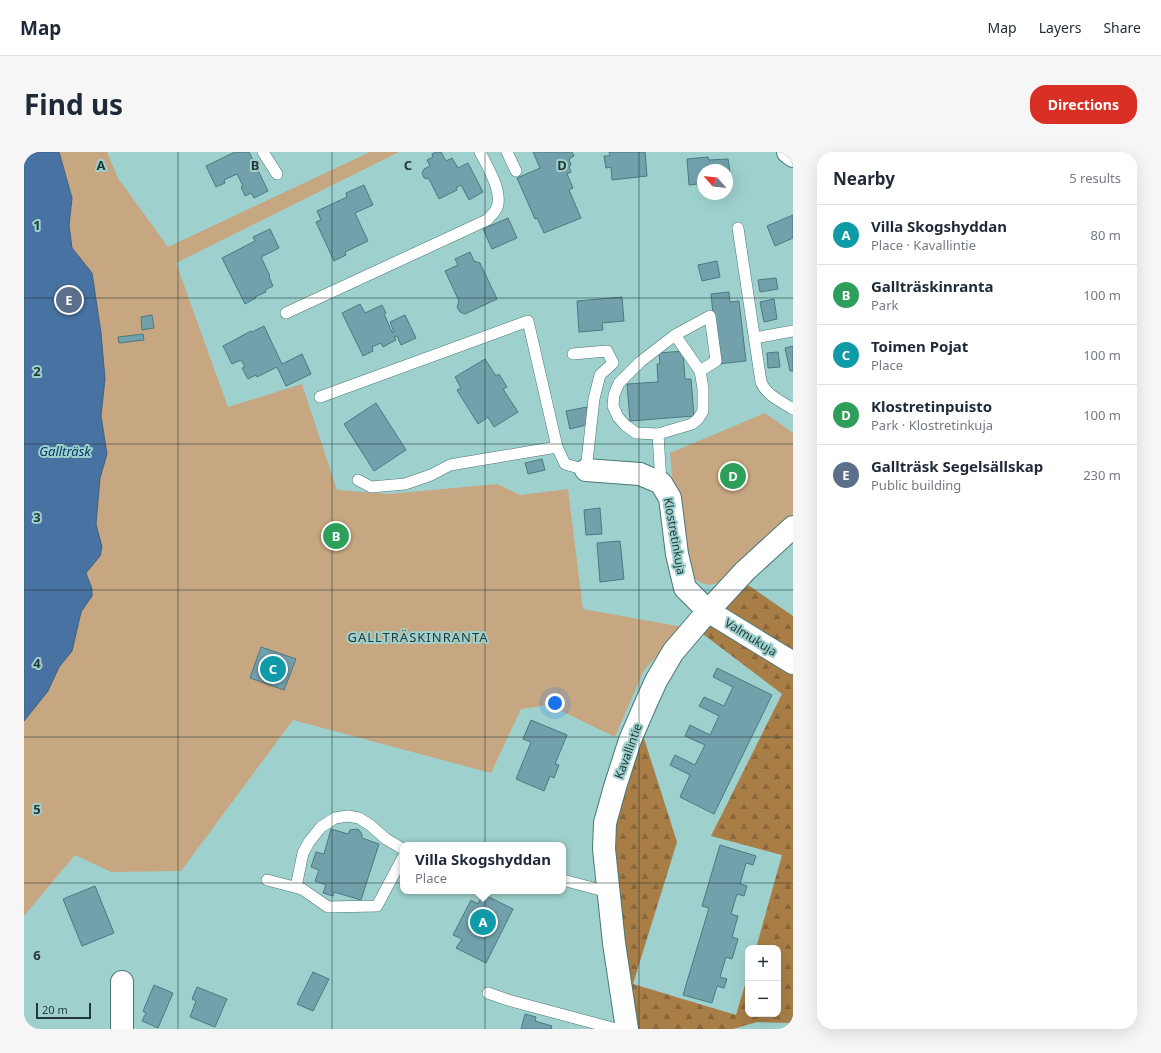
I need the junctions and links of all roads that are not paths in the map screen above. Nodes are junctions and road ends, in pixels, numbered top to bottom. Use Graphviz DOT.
graph roads {
  1 [pos="263,152"];
  2 [pos="480,152"];
  3 [pos="507,152"];
  4 [pos="788,152"];
  5 [pos="793,156"];
  6 [pos="516,171"];
  7 [pos="277,174"];
  8 [pos="738,228"];
  9 [pos="286,314"];
  10 [pos="793,331"];
  11 [pos="675,335"];
  12 [pos="755,338"];
  13 [pos="573,354"];
  14 [pos="700,371"];
  15 [pos="320,397"];
  16 [pos="793,409"];
  17 [pos="658,434"];
  18 [pos="558,447"];
  19 [pos="586,470"];
  20 [pos="358,480"];
  21 [pos="661,483"];
  22 [pos="793,527"];
  23 [pos="708,611"];
  24 [pos="793,663"];
  25 [pos="400,847"];
  26 [pos="400,863"];
  27 [pos="267,880"];
  28 [pos="566,881"];
  29 [pos="296,888"];
  30 [pos="608,892"];
  31 [pos="122,982"];
  32 [pos="488,993"];
  33 [pos="122,1029"];
  34 [pos="616,1029"];
  35 [pos="627,1029"];
  1 -- 7 [label="lane"];
  2 -- 9 [label="lane"];
  3 -- 6 [label="lane"];
  4 -- 5 [label="street"];
  8 -- 12 [label="lane"];
  10 -- 12 [label="lane"];
  11 -- 14 [label="lane"];
  11 -- 14 [label="lane"];
  11 -- 17 [label="lane"];
  12 -- 16 [label="lane"];
  13 -- 19 [label="lane"];
  14 -- 17 [label="lane"];
  15 -- 18 [label="lane"];
  17 -- 21 [label="lane"];
  18 -- 19 [label="lane"];
  18 -- 20 [label="lane"];
  19 -- 21 [label="street, Klostretinkuja"];
  21 -- 23 [label="street, Klostretinkuja"];
  22 -- 23 [label="street, Kavallintie"];
  23 -- 24 [label="street, Valmukuja"];
  23 -- 30 [label="street, Kavallintie"];
  25 -- 29 [label="lane"];
  26 -- 29 [label="lane"];
  27 -- 29 [label="lane"];
  28 -- 30 [label="lane"];
  30 -- 35 [label="street, Kavallintie"];
  31 -- 33 [label="street"];
  32 -- 34 [label="lane"];
}
